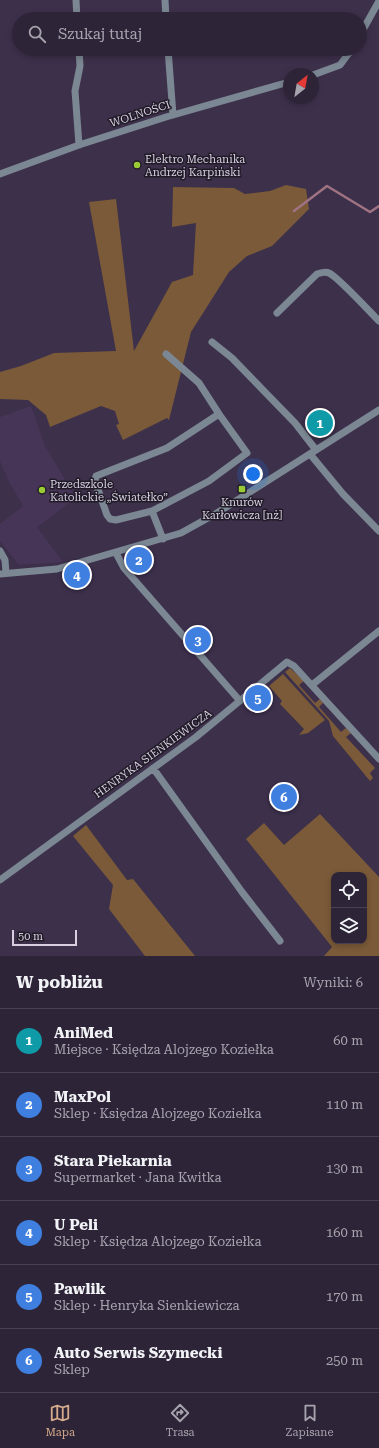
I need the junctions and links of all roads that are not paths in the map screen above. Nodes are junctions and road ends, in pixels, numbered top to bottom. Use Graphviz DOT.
graph roads {
  1 [pos="76,0"];
  2 [pos="165,0"];
  3 [pos="379,1"];
  4 [pos="77,12"];
  5 [pos="166,12"];
  6 [pos="367,22"];
  7 [pos="79,56"];
  8 [pos="168,56"];
  9 [pos="347,56"];
  10 [pos="319,72"];
  11 [pos="283,84"];
  12 [pos="172,115"];
  13 [pos="79,145"];
  14 [pos="0,174"];
  15 [pos="277,313"];
  16 [pos="379,321"];
  17 [pos="212,342"];
  18 [pos="166,354"];
  19 [pos="379,410"];
  20 [pos="219,414"];
  21 [pos="313,452"];
  22 [pos="152,511"];
  23 [pos="379,531"];
  24 [pos="163,539"];
  25 [pos="0,551"];
  26 [pos="116,553"];
  27 [pos="3,573"];
  28 [pos="377,636"];
  29 [pos="312,685"];
  30 [pos="240,701"];
  31 [pos="379,759"];
  32 [pos="154,768"];
  33 [pos="0,880"];
  34 [pos="280,941"];
  1 -- 4 [label="street"];
  2 -- 5 [label="street"];
  3 -- 6 [label="street"];
  7 -- 13 [label="street"];
  8 -- 12 [label="street"];
  9 -- 10 [label="street"];
  11 -- 12 [label="street, WOLNOŚCI"];
  12 -- 13 [label="street, WOLNOŚCI"];
  13 -- 14 [label="street, WOLNOŚCI"];
  15 -- 16 [label="street"];
  17 -- 21 [label="street"];
  18 -- 20 [label="street"];
  19 -- 21 [label="street"];
  20 -- 22 [label="street"];
  20 -- 22 [label="street"];
  21 -- 23 [label="street"];
  21 -- 24 [label="street"];
  22 -- 24 [label="street"];
  24 -- 26 [label="street"];
  25 -- 27 [label="street"];
  26 -- 27 [label="street"];
  26 -- 30 [label="street"];
  28 -- 29 [label="street"];
  29 -- 30 [label="street, HENRYKA SIENKIEWICZA"];
  29 -- 31 [label="street, HENRYKA SIENKIEWICZA"];
  30 -- 32 [label="street, HENRYKA SIENKIEWICZA"];
  32 -- 33 [label="street, HENRYKA SIENKIEWICZA"];
  32 -- 34 [label="street"];
}
